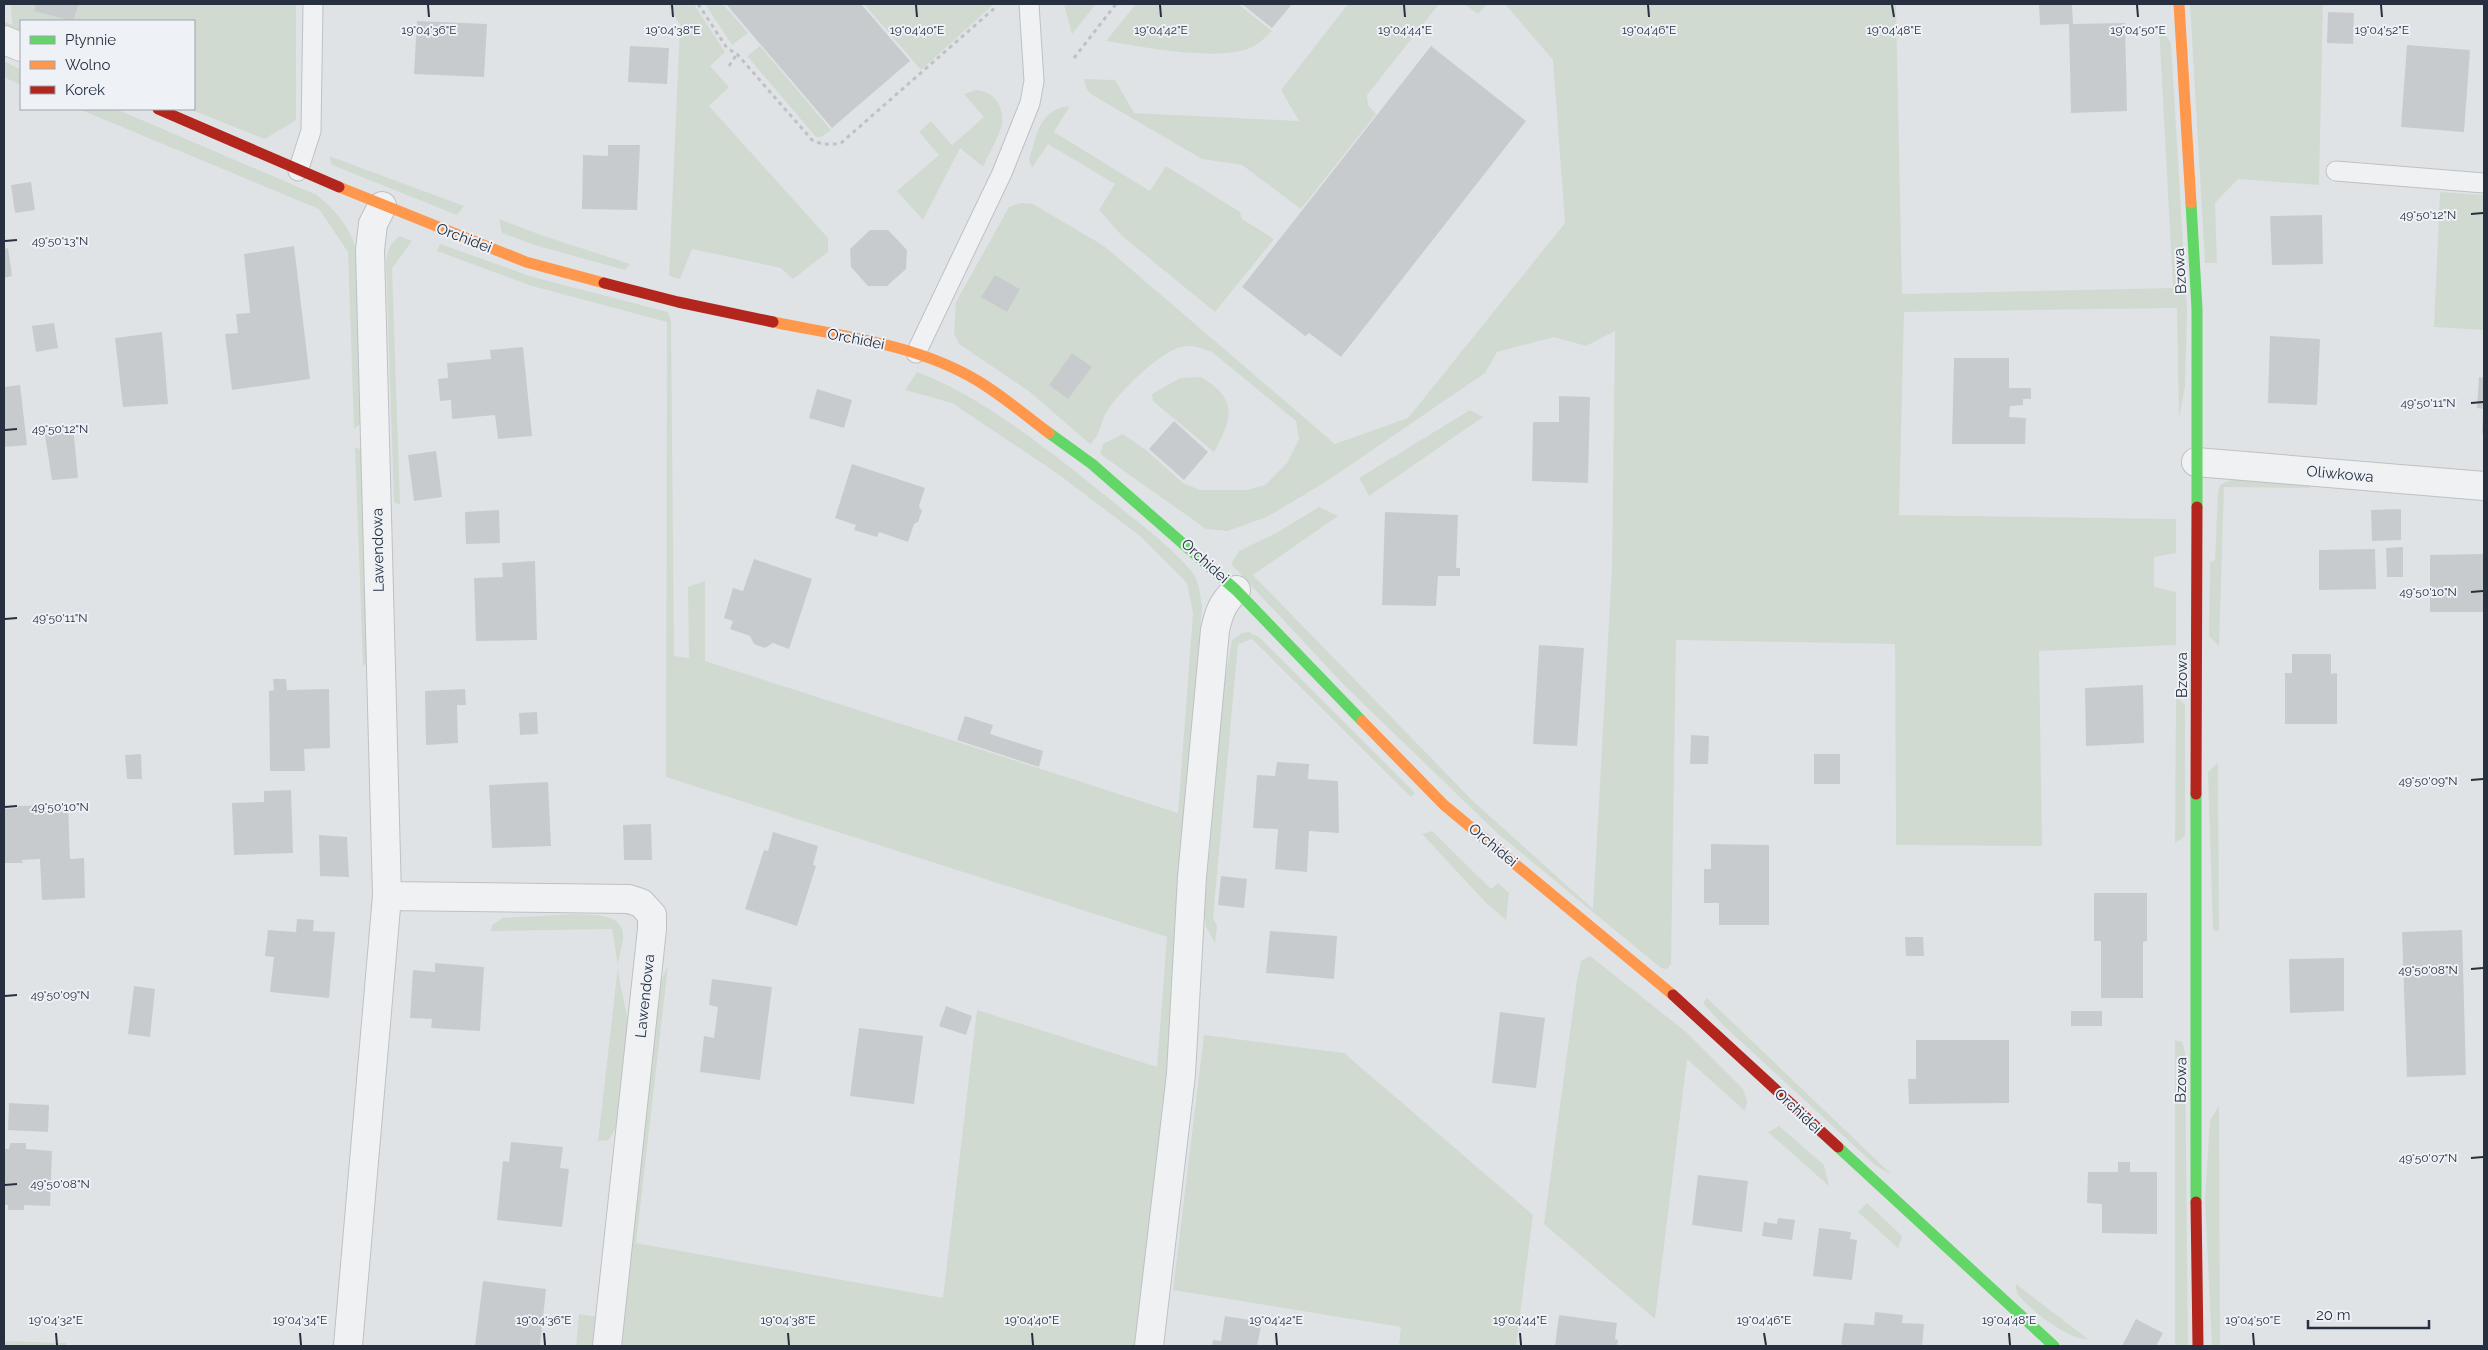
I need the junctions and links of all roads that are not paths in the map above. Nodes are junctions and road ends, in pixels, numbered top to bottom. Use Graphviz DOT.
graph roads {
  1 [pos="313,4"];
  2 [pos="1029,4"];
  3 [pos="2179,4"];
  4 [pos="4,40"];
  5 [pos="20,47"];
  6 [pos="160,110"];
  7 [pos="298,171"];
  8 [pos="2336,172"];
  9 [pos="2484,183"];
  10 [pos="382,206"];
  11 [pos="916,353"];
  12 [pos="2196,462"];
  13 [pos="2484,486"];
  14 [pos="1236,590"];
  15 [pos="387,896"];
  16 [pos="348,1346"];
  17 [pos="607,1346"];
  18 [pos="1149,1346"];
  19 [pos="2054,1346"];
  20 [pos="2198,1346"];
  1 -- 7 [label="lane"];
  2 -- 11 [label="lane"];
  3 -- 12 [label="street, Bzowa"];
  4 -- 5 [label="street"];
  6 -- 7 [label="street, Orchidei"];
  7 -- 10 [label="street, Orchidei"];
  8 -- 9 [label="lane"];
  10 -- 11 [label="street, Orchidei"];
  10 -- 15 [label="street, Lawendowa"];
  11 -- 14 [label="street, Orchidei"];
  12 -- 13 [label="street, Oliwkowa"];
  12 -- 20 [label="street, Bzowa"];
  14 -- 18 [label="street"];
  14 -- 19 [label="street, Orchidei"];
  15 -- 16 [label="street, Lawendowa"];
  15 -- 17 [label="street, Lawendowa"];
}
